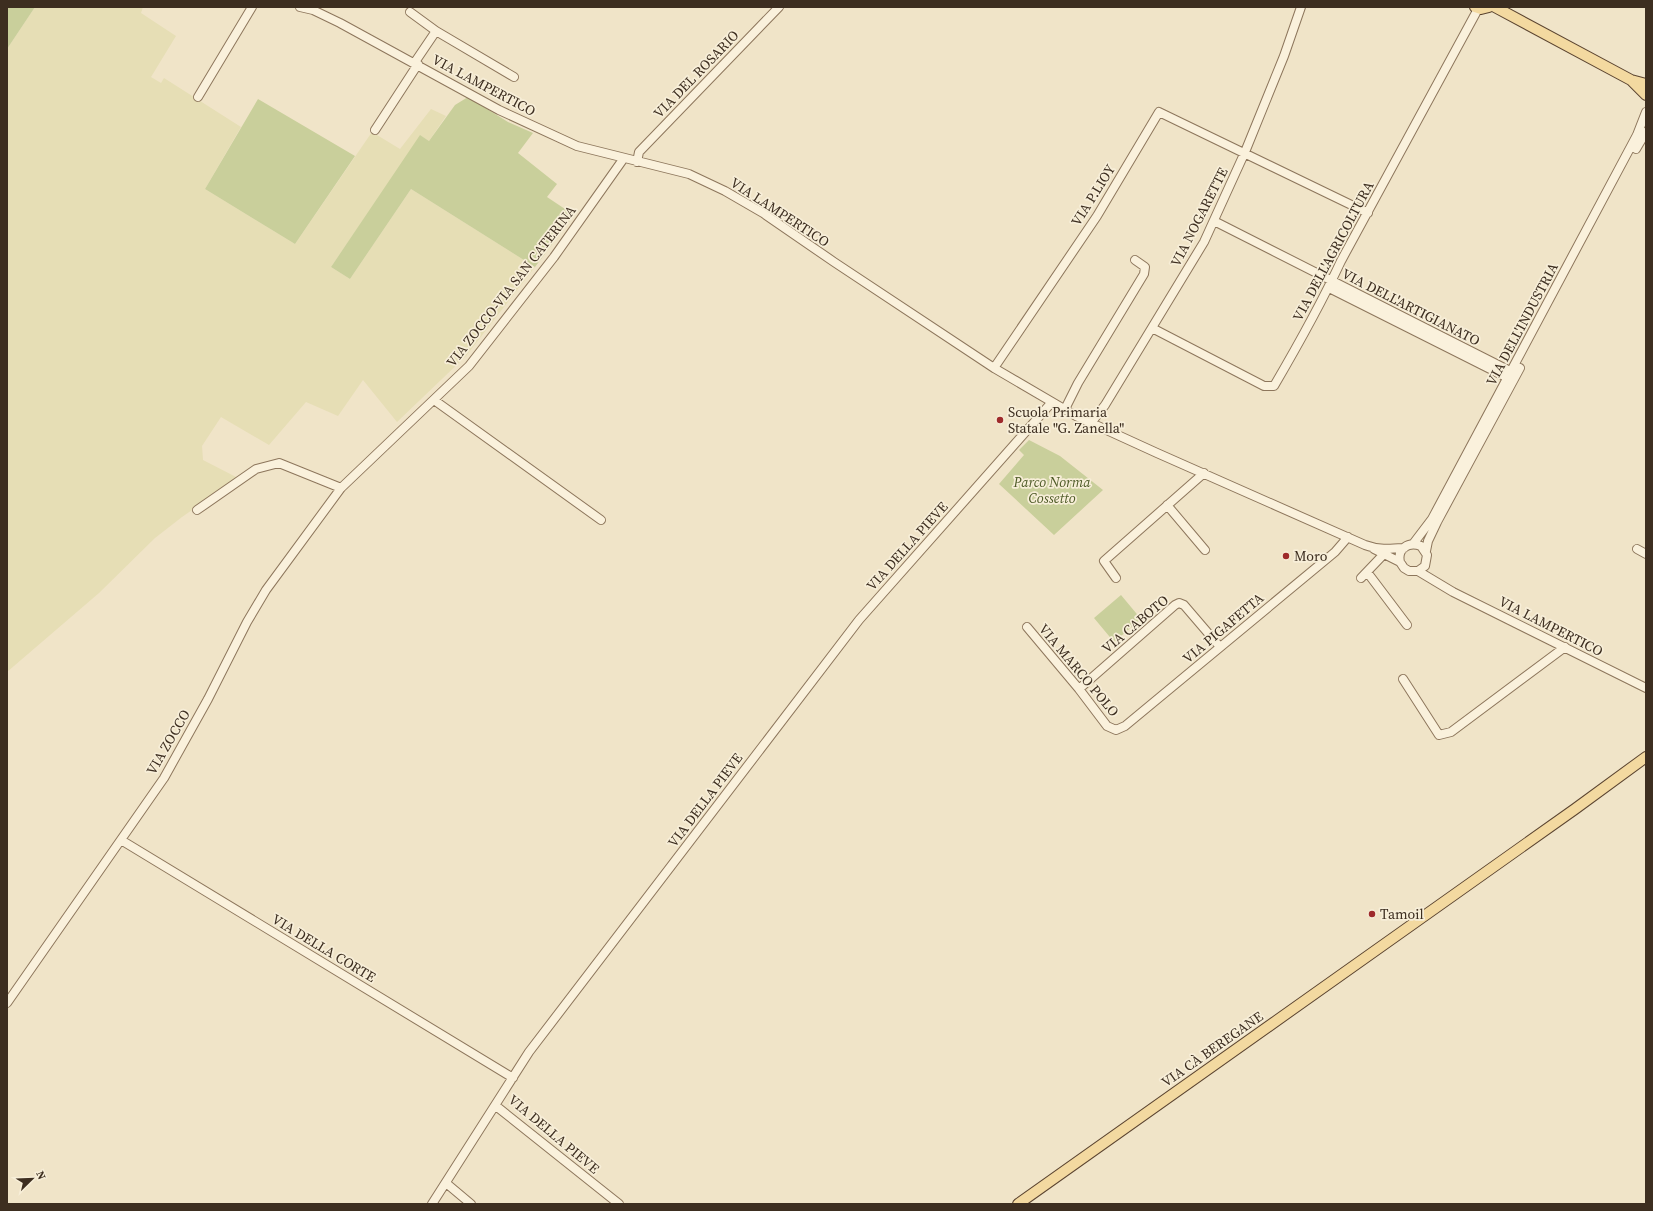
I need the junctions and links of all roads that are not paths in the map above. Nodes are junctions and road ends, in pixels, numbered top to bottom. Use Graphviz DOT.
graph roads {
  1 [pos="252,7"];
  2 [pos="300,7"];
  3 [pos="779,7"];
  4 [pos="1301,7"];
  5 [pos="1489,7"];
  6 [pos="1495,7"];
  7 [pos="313,8"];
  8 [pos="1477,8"];
  9 [pos="410,12"];
  10 [pos="436,31"];
  11 [pos="417,63"];
  12 [pos="514,77"];
  13 [pos="1632,80"];
  14 [pos="1646,84"];
  15 [pos="1646,95"];
  16 [pos="198,97"];
  17 [pos="1646,112"];
  18 [pos="375,130"];
  19 [pos="1646,132"];
  20 [pos="1245,152"];
  21 [pos="624,158"];
  22 [pos="637,162"];
  23 [pos="1368,213"];
  24 [pos="1214,221"];
  25 [pos="1135,260"];
  26 [pos="1330,285"];
  27 [pos="1152,328"];
  28 [pos="994,368"];
  29 [pos="1513,377"];
  30 [pos="434,400"];
  31 [pos="1052,402"];
  32 [pos="1065,410"];
  33 [pos="1091,423"];
  34 [pos="1204,473"];
  35 [pos="341,488"];
  36 [pos="1167,505"];
  37 [pos="198,510"];
  38 [pos="601,520"];
  39 [pos="1348,537"];
  40 [pos="1413,544"];
  41 [pos="1373,548"];
  42 [pos="1404,548"];
  43 [pos="1637,549"];
  44 [pos="1205,550"];
  45 [pos="1426,551"];
  46 [pos="1646,554"];
  47 [pos="1383,555"];
  48 [pos="1400,562"];
  49 [pos="1427,562"];
  50 [pos="1418,571"];
  51 [pos="1116,578"];
  52 [pos="1444,587"];
  53 [pos="1407,625"];
  54 [pos="1027,627"];
  55 [pos="1220,647"];
  56 [pos="1565,647"];
  57 [pos="1403,679"];
  58 [pos="1079,688"];
  59 [pos="1646,688"];
  60 [pos="1111,728"];
  61 [pos="1646,757"];
  62 [pos="121,840"];
  63 [pos="7,1003"];
  64 [pos="513,1078"];
  65 [pos="496,1106"];
  66 [pos="446,1183"];
  67 [pos="432,1204"];
  68 [pos="471,1204"];
  69 [pos="619,1204"];
  70 [pos="1018,1204"];
  1 -- 16 [label="street"];
  2 -- 7 [label="street, VIA LAMPERTICO"];
  3 -- 22 [label="street, VIA DEL ROSARIO"];
  4 -- 20 [label="street, VIA NOGARETTE"];
  5 -- 8 [label="main road"];
  6 -- 13 [label="main road"];
  7 -- 11 [label="street, VIA LAMPERTICO"];
  8 -- 23 [label="street, VIA DELL'AGRICOLTURA"];
  9 -- 10 [label="street"];
  10 -- 11 [label="street"];
  10 -- 12 [label="street"];
  11 -- 18 [label="street"];
  11 -- 21 [label="street, VIA LAMPERTICO"];
  13 -- 14 [label="main road"];
  13 -- 15 [label="main road"];
  17 -- 29 [label="street, VIA DELL'INDUSTRIA"];
  19 -- 29 [label="street, VIA DELL'INDUSTRIA"];
  20 -- 23 [label="street"];
  20 -- 24 [label="street, VIA NOGARETTE"];
  20 -- 28 [label="street, VIA P.LIOY"];
  21 -- 22 [label="street, VIA LAMPERTICO"];
  21 -- 30 [label="street, VIA ZOCCO-VIA SAN CATERINA"];
  22 -- 28 [label="street, VIA LAMPERTICO"];
  23 -- 26 [label="street, VIA DELL'AGRICOLTURA"];
  24 -- 26 [label="street, VIA DELL'ARTIGIANATO"];
  24 -- 27 [label="street, VIA NOGARETTE"];
  25 -- 32 [label="street"];
  26 -- 27 [label="street, VIA DELL'AGRICOLTURA"];
  26 -- 29 [label="street, VIA DELL'ARTIGIANATO"];
  27 -- 33 [label="street, VIA NOGARETTE"];
  28 -- 31 [label="street, VIA LAMPERTICO"];
  29 -- 40 [label="street, VIA DELL'INDUSTRIA"];
  29 -- 45 [label="street, VIA DELL'INDUSTRIA"];
  30 -- 35 [label="street, VIA ZOCCO-VIA SAN CATERINA"];
  30 -- 38 [label="street"];
  31 -- 32 [label="street, VIA LAMPERTICO"];
  31 -- 64 [label="street, VIA DELLA PIEVE"];
  32 -- 33 [label="street, VIA LAMPERTICO"];
  33 -- 34 [label="street, VIA LAMPERTICO"];
  34 -- 36 [label="street"];
  34 -- 39 [label="street, VIA LAMPERTICO"];
  35 -- 37 [label="street"];
  35 -- 62 [label="street, VIA ZOCCO"];
  36 -- 44 [label="street"];
  36 -- 51 [label="street"];
  39 -- 41 [label="street, VIA LAMPERTICO"];
  39 -- 55 [label="street, VIA PIGAFETTA"];
  40 -- 42 [label="street, VIA LAMPERTICO"];
  40 -- 45 [label="street"];
  41 -- 42 [label="street, VIA LAMPERTICO"];
  41 -- 47 [label="street, VIA LAMPERTICO"];
  42 -- 48 [label="street"];
  43 -- 46 [label="street"];
  45 -- 49 [label="street, VIA LAMPERTICO"];
  47 -- 48 [label="street, VIA LAMPERTICO"];
  47 -- 53 [label="street"];
  48 -- 50 [label="street, VIA LAMPERTICO"];
  49 -- 50 [label="street"];
  49 -- 52 [label="street, VIA LAMPERTICO"];
  50 -- 52 [label="street, VIA LAMPERTICO"];
  52 -- 56 [label="street, VIA LAMPERTICO"];
  54 -- 58 [label="street, VIA MARCO POLO"];
  55 -- 58 [label="street, VIA CABOTO"];
  55 -- 60 [label="street, VIA PIGAFETTA"];
  56 -- 57 [label="street"];
  56 -- 59 [label="street, VIA LAMPERTICO"];
  58 -- 60 [label="street, VIA MARCO POLO"];
  61 -- 70 [label="main road, VIA CÀ BEREGANE"];
  62 -- 63 [label="street, VIA ZOCCO"];
  62 -- 64 [label="street, VIA DELLA CORTE"];
  64 -- 65 [label="street, VIA DELLA PIEVE"];
  65 -- 66 [label="street"];
  65 -- 69 [label="street, VIA DELLA PIEVE"];
  66 -- 67 [label="street"];
  66 -- 68 [label="street"];
}
